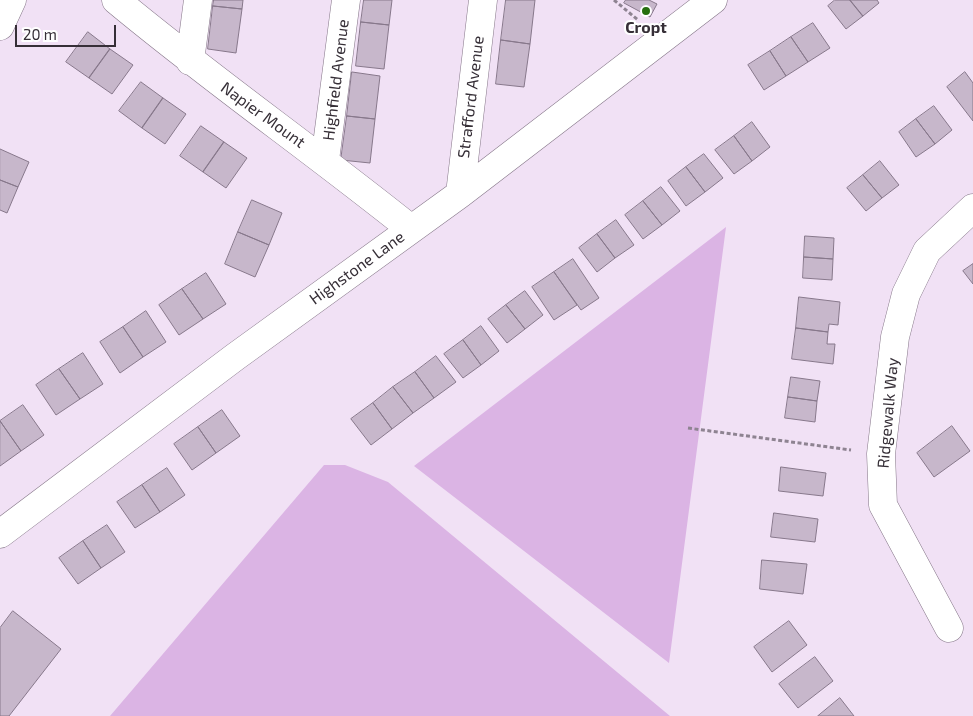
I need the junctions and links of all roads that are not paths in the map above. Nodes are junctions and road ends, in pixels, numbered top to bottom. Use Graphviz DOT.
graph roads {
  1 [pos="12,0"];
  2 [pos="116,0"];
  3 [pos="198,0"];
  4 [pos="346,0"];
  5 [pos="483,0"];
  6 [pos="712,0"];
  7 [pos="0,26"];
  8 [pos="190,61"];
  9 [pos="325,160"];
  10 [pos="460,194"];
  11 [pos="973,208"];
  12 [pos="411,229"];
  13 [pos="0,534"];
  14 [pos="949,628"];
  1 -- 7 [label="street"];
  2 -- 8 [label="street, Napier Mount"];
  3 -- 8 [label="street"];
  4 -- 9 [label="street, Highfield Avenue"];
  5 -- 10 [label="street, Strafford Avenue"];
  6 -- 10 [label="street, Highstone Lane"];
  8 -- 9 [label="street, Napier Mount"];
  9 -- 12 [label="street, Napier Mount"];
  10 -- 12 [label="street, Highstone Lane"];
  11 -- 14 [label="street, Ridgewalk Way"];
  12 -- 13 [label="street, Highstone Lane"];
}
